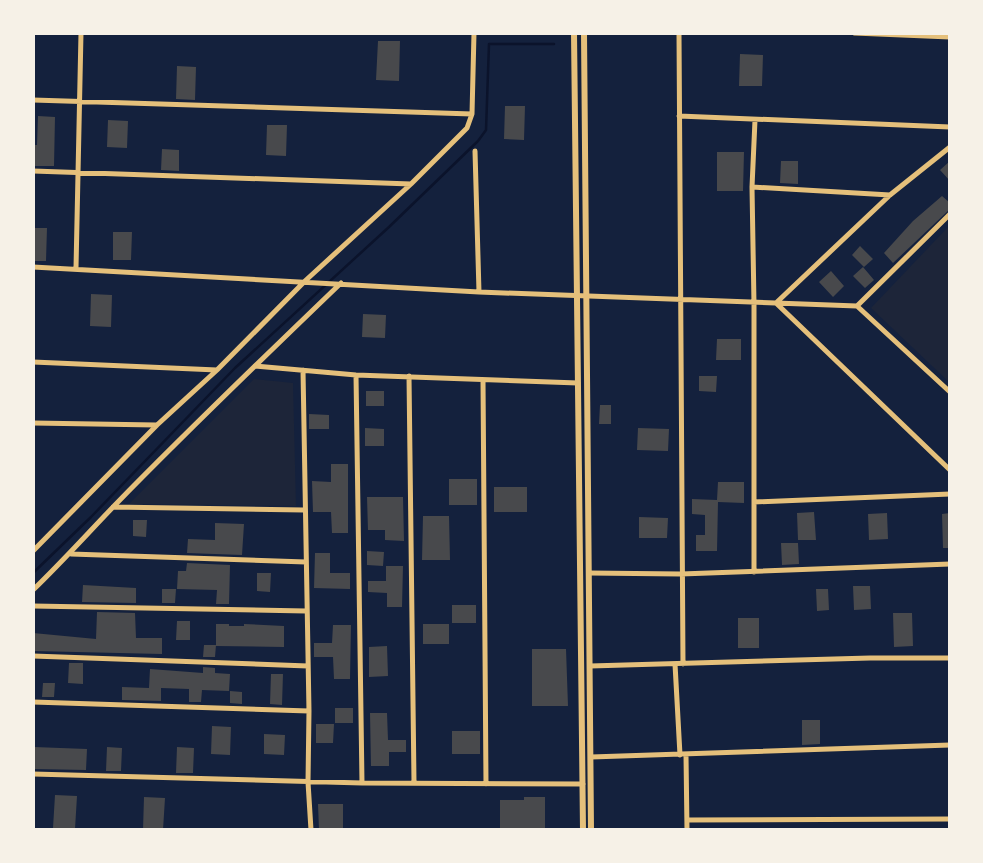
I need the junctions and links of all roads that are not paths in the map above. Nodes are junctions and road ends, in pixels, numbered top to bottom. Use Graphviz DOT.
graph roads {
  1 [pos="81,33"];
  2 [pos="474,33"];
  3 [pos="574,33"];
  4 [pos="584,33"];
  5 [pos="679,33"];
  6 [pos="854,33"];
  7 [pos="950,37"];
  8 [pos="33,100"];
  9 [pos="80,101"];
  10 [pos="472,114"];
  11 [pos="679,116"];
  12 [pos="755,120"];
  13 [pos="950,127"];
  14 [pos="950,147"];
  15 [pos="475,151"];
  16 [pos="33,171"];
  17 [pos="79,172"];
  18 [pos="411,184"];
  19 [pos="752,187"];
  20 [pos="890,195"];
  21 [pos="950,214"];
  22 [pos="33,267"];
  23 [pos="76,268"];
  24 [pos="304,281"];
  25 [pos="341,283"];
  26 [pos="479,292"];
  27 [pos="577,295"];
  28 [pos="586,295"];
  29 [pos="680,299"];
  30 [pos="754,303"];
  31 [pos="776,303"];
  32 [pos="857,306"];
  33 [pos="33,362"];
  34 [pos="254,366"];
  35 [pos="217,370"];
  36 [pos="303,370"];
  37 [pos="356,375"];
  38 [pos="409,376"];
  39 [pos="483,380"];
  40 [pos="578,383"];
  41 [pos="950,392"];
  42 [pos="33,424"];
  43 [pos="157,425"];
  44 [pos="950,470"];
  45 [pos="950,494"];
  46 [pos="754,502"];
  47 [pos="113,507"];
  48 [pos="304,510"];
  49 [pos="33,551"];
  50 [pos="71,554"];
  51 [pos="306,562"];
  52 [pos="950,564"];
  53 [pos="754,572"];
  54 [pos="589,573"];
  55 [pos="681,574"];
  56 [pos="33,590"];
  57 [pos="33,606"];
  58 [pos="306,611"];
  59 [pos="33,656"];
  60 [pos="950,658"];
  61 [pos="675,664"];
  62 [pos="683,664"];
  63 [pos="308,666"];
  64 [pos="590,666"];
  65 [pos="33,702"];
  66 [pos="309,711"];
  67 [pos="950,746"];
  68 [pos="683,755"];
  69 [pos="590,757"];
  70 [pos="33,774"];
  71 [pos="308,782"];
  72 [pos="414,782"];
  73 [pos="362,783"];
  74 [pos="583,784"];
  75 [pos="486,785"];
  76 [pos="950,819"];
  77 [pos="687,820"];
  78 [pos="311,830"];
  79 [pos="583,830"];
  80 [pos="591,830"];
  81 [pos="687,830"];
  1 -- 9 [label="street"];
  2 -- 10 [label="street"];
  3 -- 27 [label="street"];
  4 -- 28 [label="street"];
  5 -- 11 [label="street"];
  6 -- 7 [label="street"];
  8 -- 9 [label="street"];
  9 -- 10 [label="street"];
  9 -- 17 [label="street"];
  10 -- 18 [label="street"];
  11 -- 12 [label="street"];
  11 -- 29 [label="street"];
  12 -- 13 [label="street"];
  12 -- 19 [label="street"];
  14 -- 20 [label="street"];
  15 -- 26 [label="street"];
  16 -- 17 [label="street"];
  17 -- 18 [label="street"];
  17 -- 23 [label="street"];
  18 -- 24 [label="street"];
  19 -- 20 [label="street"];
  19 -- 30 [label="street"];
  20 -- 31 [label="street"];
  21 -- 32 [label="street"];
  22 -- 23 [label="street"];
  23 -- 24 [label="street"];
  24 -- 25 [label="street"];
  24 -- 35 [label="street"];
  25 -- 26 [label="street"];
  25 -- 34 [label="street"];
  26 -- 27 [label="street"];
  27 -- 28 [label="street"];
  27 -- 40 [label="street"];
  28 -- 29 [label="street"];
  28 -- 54 [label="street"];
  29 -- 30 [label="street"];
  29 -- 55 [label="street"];
  30 -- 31 [label="street"];
  30 -- 46 [label="street"];
  31 -- 32 [label="street"];
  31 -- 44 [label="street"];
  32 -- 41 [label="street"];
  33 -- 35 [label="street"];
  34 -- 36 [label="street"];
  34 -- 47 [label="street"];
  35 -- 43 [label="street"];
  36 -- 37 [label="street"];
  36 -- 48 [label="street"];
  37 -- 38 [label="street"];
  37 -- 73 [label="street"];
  38 -- 39 [label="street"];
  38 -- 72 [label="street"];
  39 -- 40 [label="street"];
  39 -- 75 [label="street"];
  40 -- 74 [label="street"];
  42 -- 43 [label="street"];
  43 -- 49 [label="street"];
  45 -- 46 [label="street"];
  46 -- 53 [label="street"];
  47 -- 48 [label="street"];
  47 -- 50 [label="street"];
  48 -- 51 [label="street"];
  50 -- 51 [label="street"];
  50 -- 56 [label="street"];
  51 -- 58 [label="street"];
  52 -- 53 [label="street"];
  53 -- 55 [label="street"];
  54 -- 55 [label="street"];
  54 -- 64 [label="street"];
  55 -- 62 [label="street"];
  57 -- 58 [label="street"];
  58 -- 63 [label="street"];
  59 -- 63 [label="street"];
  60 -- 62 [label="street"];
  61 -- 62 [label="street"];
  61 -- 64 [label="street"];
  61 -- 68 [label="street"];
  63 -- 66 [label="street"];
  64 -- 69 [label="street"];
  65 -- 66 [label="street"];
  66 -- 71 [label="street"];
  67 -- 68 [label="street"];
  68 -- 69 [label="street"];
  68 -- 77 [label="street"];
  69 -- 80 [label="street"];
  70 -- 71 [label="street"];
  71 -- 73 [label="street"];
  71 -- 78 [label="street"];
  72 -- 73 [label="street"];
  72 -- 75 [label="street"];
  74 -- 75 [label="street"];
  74 -- 79 [label="street"];
  76 -- 77 [label="street"];
  77 -- 81 [label="street"];
}
